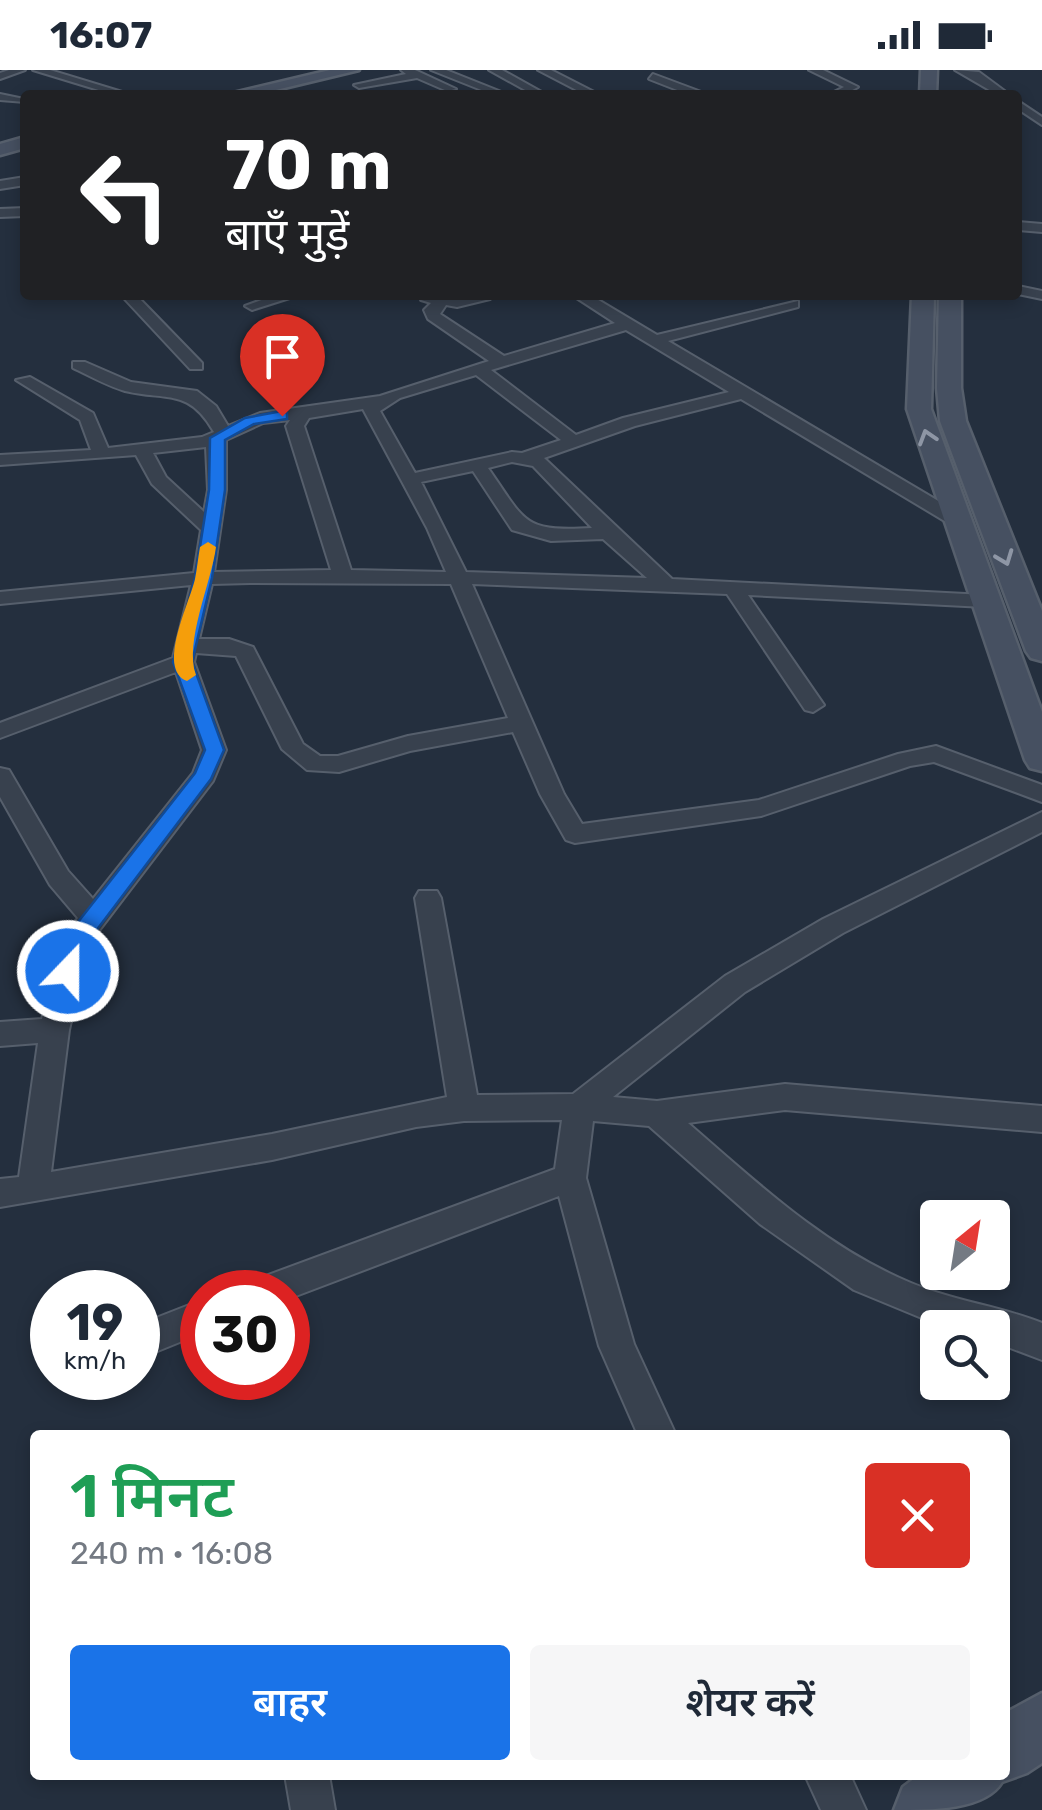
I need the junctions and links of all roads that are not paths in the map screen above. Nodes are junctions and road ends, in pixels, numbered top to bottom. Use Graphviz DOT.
graph roads {
  1 [pos="20,70"];
  2 [pos="38,70"];
  3 [pos="436,70"];
  4 [pos="494,70"];
  5 [pos="542,70"];
  6 [pos="814,70"];
  7 [pos="412,72"];
  8 [pos="346,74"];
  9 [pos="952,74"];
  10 [pos="0,76"];
  11 [pos="653,77"];
  12 [pos="380,82"];
  13 [pos="677,86"];
  14 [pos="109,90"];
  15 [pos="260,90"];
  16 [pos="373,90"];
  17 [pos="399,90"];
  18 [pos="454,90"];
  19 [pos="490,90"];
  20 [pos="532,90"];
  21 [pos="584,90"];
  22 [pos="662,90"];
  23 [pos="687,90"];
  24 [pos="846,90"];
  25 [pos="998,90"];
  26 [pos="0,97"];
  27 [pos="20,101"];
  28 [pos="1042,122"];
  29 [pos="1026,126"];
  30 [pos="133,300"];
  31 [pos="274,300"];
  32 [pos="438,300"];
  33 [pos="462,300"];
  34 [pos="595,300"];
  35 [pos="924,300"];
  36 [pos="950,300"];
  37 [pos="442,301"];
  38 [pos="793,304"];
  39 [pos="252,306"];
  40 [pos="629,324"];
  41 [pos="655,340"];
  42 [pos="502,362"];
  43 [pos="80,365"];
  44 [pos="196,366"];
  45 [pos="479,368"];
  46 [pos="24,380"];
  47 [pos="744,393"];
  48 [pos="379,401"];
  49 [pos="303,414"];
  50 [pos="220,436"];
  51 [pos="573,442"];
  52 [pos="142,450"];
  53 [pos="102,454"];
  54 [pos="526,458"];
  55 [pos="0,460"];
  56 [pos="477,464"];
  57 [pos="411,479"];
  58 [pos="955,519"];
  59 [pos="210,528"];
  60 [pos="608,532"];
  61 [pos="343,576"];
  62 [pos="457,577"];
  63 [pos="204,578"];
  64 [pos="666,585"];
  65 [pos="733,588"];
  66 [pos="0,598"];
  67 [pos="985,601"];
  68 [pos="998,636"];
  69 [pos="1040,640"];
  70 [pos="183,654"];
  71 [pos="813,705"];
  72 [pos="521,723"];
  73 [pos="0,730"];
  74 [pos="1042,760"];
  75 [pos="0,776"];
  76 [pos="1042,794"];
  77 [pos="1042,821"];
  78 [pos="428,898"];
  79 [pos="92,916"];
  80 [pos="54,1030"];
  81 [pos="0,1034"];
  82 [pos="579,1107"];
  83 [pos="464,1108"];
  84 [pos="658,1114"];
  85 [pos="1042,1118"];
  86 [pos="570,1178"];
  87 [pos="33,1189"];
  88 [pos="0,1193"];
  89 [pos="310,1275"];
  90 [pos="1042,1344"];
  91 [pos="655,1430"];
  92 [pos="1042,1724"];
  93 [pos="1010,1747"];
  94 [pos="308,1780"];
  95 [pos="829,1780"];
  96 [pos="966,1780"];
  97 [pos="313,1810"];
  98 [pos="844,1810"];
  99 [pos="926,1810"];
  1 -- 10 [label="street"];
  2 -- 14 [label="street"];
  3 -- 19 [label="street"];
  4 -- 20 [label="street"];
  5 -- 21 [label="street"];
  6 -- 24 [label="street"];
  7 -- 12 [label="street"];
  7 -- 18 [label="street"];
  8 -- 12 [label="street"];
  8 -- 15 [label="street"];
  8 -- 16 [label="street"];
  9 -- 25 [label="street"];
  11 -- 13 [label="street"];
  12 -- 17 [label="street"];
  13 -- 22 [label="street"];
  13 -- 23 [label="street"];
  26 -- 27 [label="street"];
  28 -- 29 [label="street"];
  30 -- 44 [label="street"];
  31 -- 39 [label="street"];
  32 -- 37 [label="street"];
  33 -- 37 [label="street"];
  34 -- 40 [label="street"];
  58 -- 35 [label="street, one-way"];
  36 -- 69 [label="street, one-way"];
  37 -- 42 [label="street"];
  38 -- 41 [label="street"];
  40 -- 41 [label="street"];
  40 -- 42 [label="street"];
  41 -- 47 [label="street"];
  42 -- 45 [label="street"];
  43 -- 50 [label="street"];
  45 -- 48 [label="street"];
  45 -- 51 [label="street"];
  46 -- 53 [label="street"];
  47 -- 51 [label="street"];
  47 -- 58 [label="street"];
  48 -- 49 [label="street"];
  48 -- 57 [label="street"];
  49 -- 50 [label="street"];
  49 -- 61 [label="street"];
  50 -- 52 [label="street"];
  50 -- 59 [label="street"];
  51 -- 54 [label="street"];
  52 -- 53 [label="street"];
  52 -- 59 [label="street"];
  53 -- 55 [label="street"];
  54 -- 56 [label="street"];
  54 -- 60 [label="street"];
  56 -- 57 [label="street"];
  56 -- 60 [label="street"];
  57 -- 62 [label="street"];
  58 -- 67 [label="street"];
  59 -- 63 [label="street"];
  60 -- 64 [label="street"];
  61 -- 62 [label="street"];
  61 -- 63 [label="street"];
  62 -- 64 [label="street"];
  62 -- 72 [label="street"];
  63 -- 66 [label="street"];
  63 -- 70 [label="street"];
  64 -- 65 [label="street"];
  65 -- 67 [label="street"];
  65 -- 71 [label="street"];
  67 -- 68 [label="street"];
  68 -- 69 [label="street"];
  68 -- 74 [label="street"];
  70 -- 72 [label="street"];
  70 -- 73 [label="street"];
  70 -- 79 [label="street"];
  72 -- 76 [label="street"];
  75 -- 79 [label="street"];
  77 -- 82 [label="street"];
  78 -- 83 [label="street"];
  79 -- 80 [label="street"];
  80 -- 81 [label="street"];
  80 -- 87 [label="street"];
  82 -- 83 [label="street"];
  82 -- 84 [label="street"];
  82 -- 86 [label="street"];
  83 -- 87 [label="street"];
  84 -- 85 [label="street"];
  84 -- 90 [label="street"];
  86 -- 89 [label="street"];
  86 -- 91 [label="street"];
  87 -- 88 [label="street"];
  92 -- 93 [label="street"];
  94 -- 97 [label="street"];
  95 -- 98 [label="street"];
  96 -- 99 [label="street"];
}
